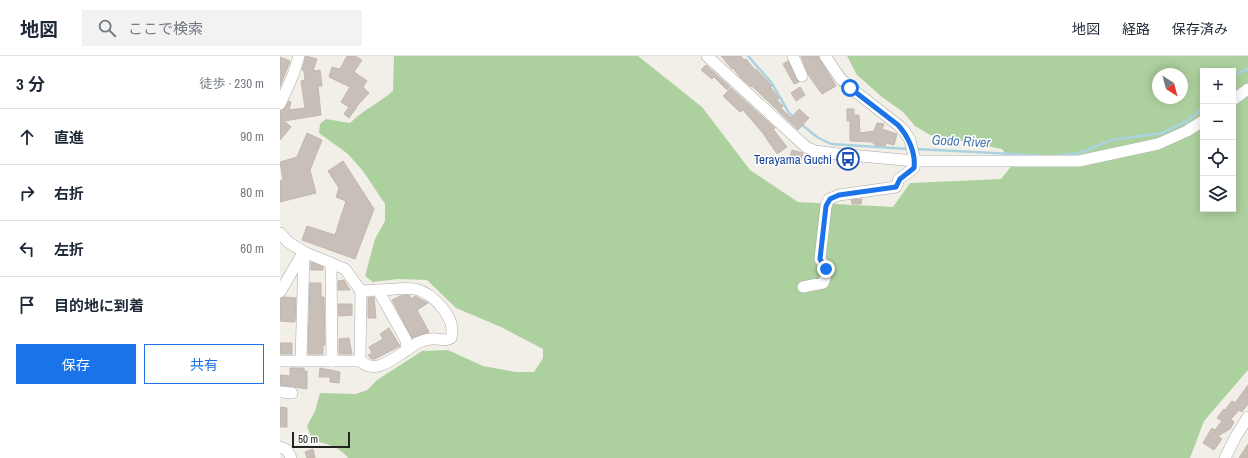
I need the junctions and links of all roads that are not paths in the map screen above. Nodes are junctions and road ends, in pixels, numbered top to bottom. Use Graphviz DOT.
graph roads {
  1 [pos="299,56"];
  2 [pos="707,56"];
  3 [pos="793,56"];
  4 [pos="825,56"];
  5 [pos="802,76"];
  6 [pos="1248,89"];
  7 [pos="1236,98"];
  8 [pos="280,104"];
  9 [pos="1200,123"];
  10 [pos="915,161"];
  11 [pos="280,233"];
  12 [pos="304,252"];
  13 [pos="331,263"];
  14 [pos="803,287"];
  15 [pos="378,290"];
  16 [pos="361,291"];
  17 [pos="280,292"];
  18 [pos="407,350"];
  19 [pos="280,361"];
  20 [pos="301,361"];
  21 [pos="332,361"];
  22 [pos="360,361"];
  23 [pos="280,392"];
  24 [pos="292,393"];
  25 [pos="1248,417"];
  26 [pos="280,447"];
  27 [pos="292,458"];
  28 [pos="1225,458"];
  1 -- 8 [label="street"];
  2 -- 10 [label="street"];
  3 -- 5 [label="street"];
  4 -- 10 [label="street"];
  6 -- 7 [label="street"];
  9 -- 10 [label="street"];
  10 -- 14 [label="street"];
  11 -- 12 [label="street"];
  12 -- 13 [label="street"];
  12 -- 17 [label="street"];
  12 -- 20 [label="street"];
  13 -- 16 [label="street"];
  13 -- 21 [label="street"];
  15 -- 16 [label="street"];
  15 -- 18 [label="street"];
  15 -- 18 [label="street"];
  16 -- 22 [label="street"];
  18 -- 22 [label="street"];
  19 -- 20 [label="street"];
  20 -- 21 [label="street"];
  21 -- 22 [label="street"];
  23 -- 24 [label="street"];
  25 -- 28 [label="street"];
  26 -- 27 [label="street"];
}
